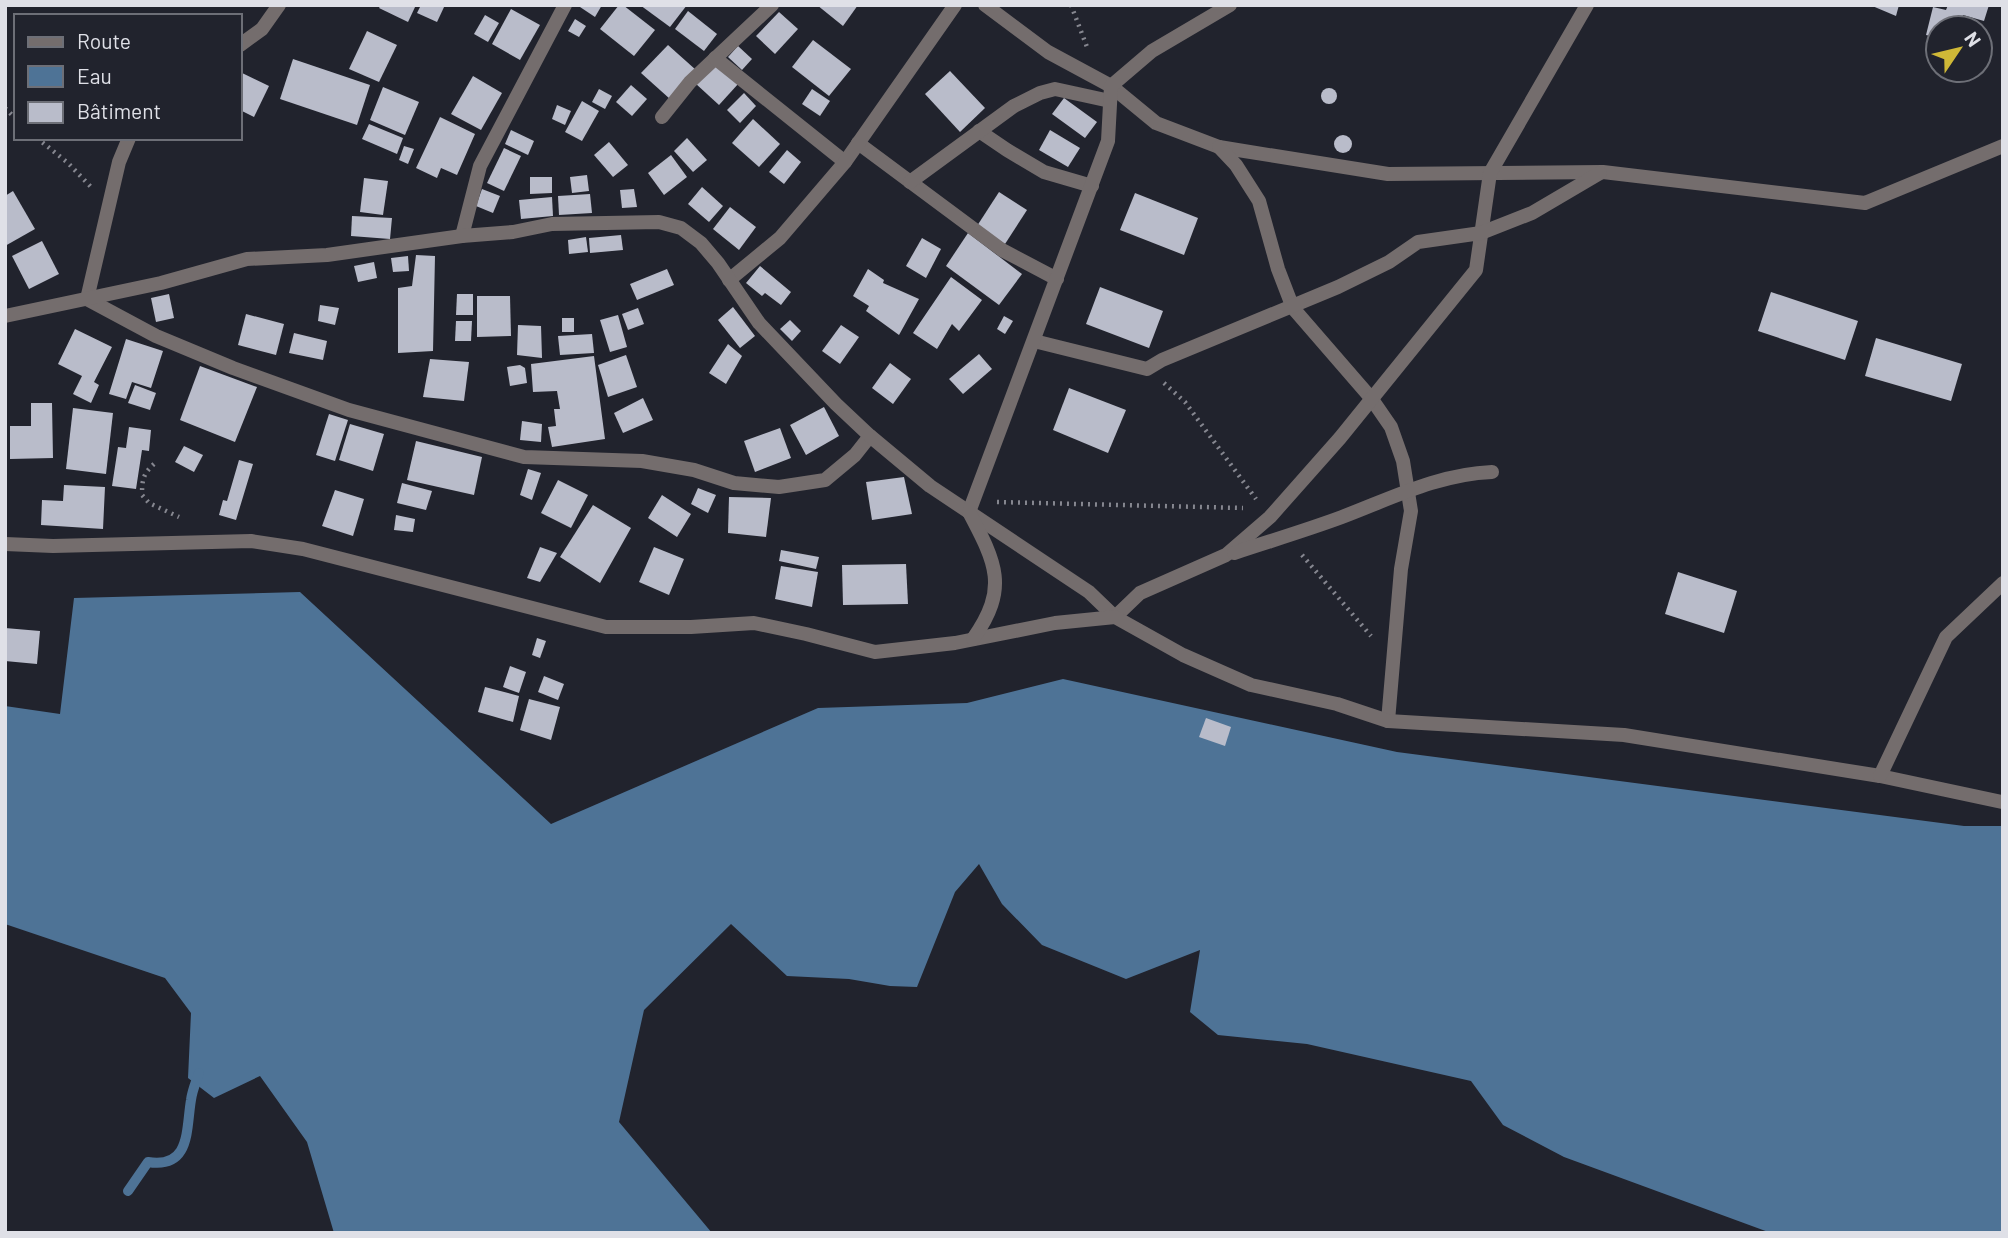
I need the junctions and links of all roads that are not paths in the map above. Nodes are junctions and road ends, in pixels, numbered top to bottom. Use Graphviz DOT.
graph roads {
  1 [pos="279,5"];
  2 [pos="565,5"];
  3 [pos="772,5"];
  4 [pos="955,5"];
  5 [pos="985,5"];
  6 [pos="1230,5"];
  7 [pos="1587,5"];
  8 [pos="242,44"];
  9 [pos="715,58"];
  10 [pos="1111,86"];
  11 [pos="1110,101"];
  12 [pos="662,117"];
  13 [pos="979,131"];
  14 [pos="128,140"];
  15 [pos="858,143"];
  16 [pos="2003,146"];
  17 [pos="1219,147"];
  18 [pos="845,162"];
  19 [pos="1603,172"];
  20 [pos="1490,173"];
  21 [pos="910,182"];
  22 [pos="1092,186"];
  23 [pos="1481,233"];
  24 [pos="462,236"];
  25 [pos="1057,279"];
  26 [pos="729,280"];
  27 [pos="87,299"];
  28 [pos="1293,308"];
  29 [pos="5,316"];
  30 [pos="1034,341"];
  31 [pos="1371,398"];
  32 [pos="870,436"];
  33 [pos="1492,472"];
  34 [pos="1408,490"];
  35 [pos="970,512"];
  36 [pos="5,544"];
  37 [pos="1226,555"];
  38 [pos="2003,583"];
  39 [pos="1115,617"];
  40 [pos="973,639"];
  41 [pos="1388,720"];
  42 [pos="1880,776"];
  43 [pos="2002,802"];
  1 -- 8 [label="street"];
  2 -- 24 [label="street"];
  3 -- 9 [label="street"];
  4 -- 15 [label="street"];
  5 -- 10 [label="street"];
  6 -- 10 [label="street"];
  7 -- 20 [label="street"];
  9 -- 12 [label="street"];
  9 -- 18 [label="street"];
  10 -- 11 [label="street"];
  10 -- 17 [label="street"];
  11 -- 13 [label="street"];
  11 -- 22 [label="street"];
  13 -- 21 [label="street"];
  13 -- 22 [label="street"];
  14 -- 27 [label="street"];
  15 -- 18 [label="street"];
  15 -- 21 [label="street"];
  16 -- 19 [label="street"];
  17 -- 20 [label="street"];
  17 -- 28 [label="street"];
  18 -- 26 [label="street"];
  19 -- 20 [label="street"];
  19 -- 23 [label="street"];
  20 -- 23 [label="street"];
  21 -- 25 [label="street"];
  22 -- 25 [label="street"];
  23 -- 28 [label="street"];
  23 -- 31 [label="street"];
  24 -- 26 [label="street"];
  24 -- 27 [label="street"];
  25 -- 30 [label="street"];
  26 -- 32 [label="street"];
  27 -- 29 [label="street"];
  27 -- 32 [label="street"];
  28 -- 30 [label="street"];
  28 -- 31 [label="street"];
  30 -- 35 [label="street"];
  31 -- 34 [label="street"];
  31 -- 37 [label="street"];
  32 -- 35 [label="street"];
  33 -- 34 [label="street"];
  34 -- 37 [label="street"];
  34 -- 41 [label="street"];
  35 -- 39 [label="street"];
  35 -- 40 [label="street"];
  36 -- 40 [label="street"];
  37 -- 39 [label="street"];
  38 -- 42 [label="street"];
  39 -- 40 [label="street"];
  39 -- 41 [label="street"];
  41 -- 42 [label="street"];
  42 -- 43 [label="street"];
}
